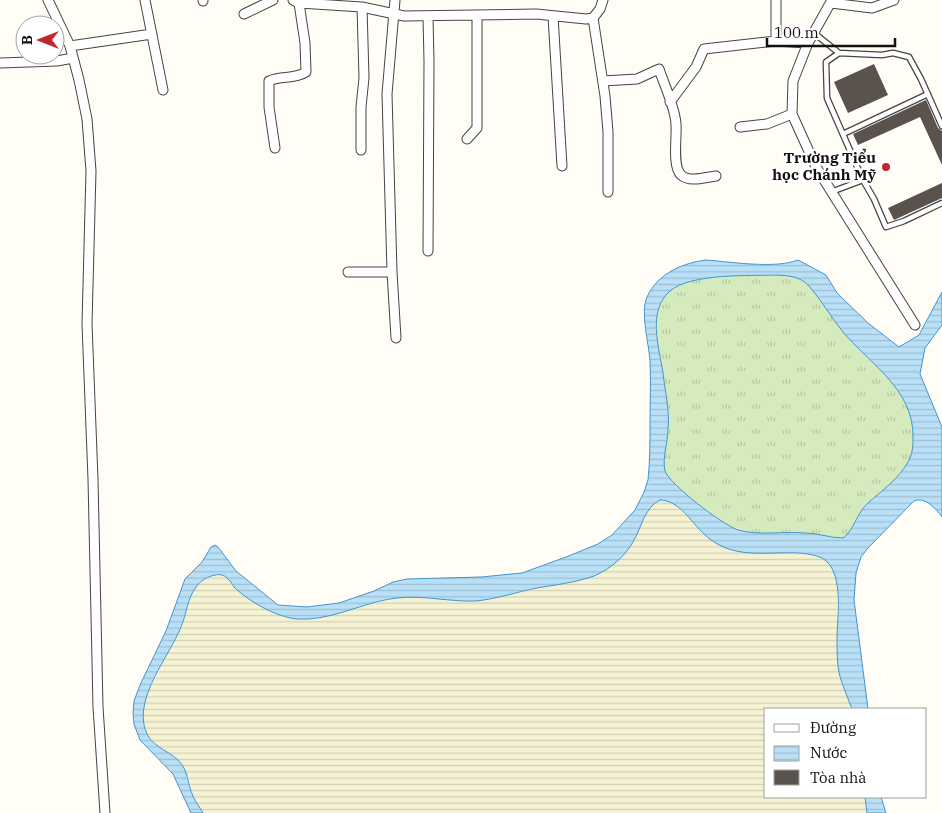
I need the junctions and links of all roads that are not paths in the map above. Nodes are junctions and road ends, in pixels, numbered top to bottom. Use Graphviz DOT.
graph roads {
  1 [pos="48,0"];
  2 [pos="145,0"];
  3 [pos="273,0"];
  4 [pos="395,0"];
  5 [pos="603,0"];
  6 [pos="776,0"];
  7 [pos="894,0"];
  8 [pos="296,1"];
  9 [pos="832,1"];
  10 [pos="329,3"];
  11 [pos="362,7"];
  12 [pos="244,14"];
  13 [pos="393,14"];
  14 [pos="478,16"];
  15 [pos="554,16"];
  16 [pos="428,17"];
  17 [pos="593,18"];
  18 [pos="814,33"];
  19 [pos="152,34"];
  20 [pos="776,40"];
  21 [pos="808,44"];
  22 [pos="70,46"];
  23 [pos="839,53"];
  24 [pos="73,58"];
  25 [pos="0,64"];
  26 [pos="603,82"];
  27 [pos="163,90"];
  28 [pos="928,94"];
  29 [pos="670,102"];
  30 [pos="792,114"];
  31 [pos="942,126"];
  32 [pos="740,127"];
  33 [pos="842,134"];
  34 [pos="467,140"];
  35 [pos="275,148"];
  36 [pos="361,150"];
  37 [pos="562,166"];
  38 [pos="716,176"];
  39 [pos="863,180"];
  40 [pos="608,192"];
  41 [pos="831,192"];
  42 [pos="942,204"];
  43 [pos="428,252"];
  44 [pos="348,272"];
  45 [pos="392,272"];
  46 [pos="915,325"];
  47 [pos="396,338"];
  48 [pos="105,813"];
  1 -- 22 [label="street"];
  2 -- 19 [label="street"];
  3 -- 12 [label="street"];
  4 -- 13 [label="street"];
  5 -- 17 [label="street"];
  6 -- 20 [label="street"];
  7 -- 9 [label="street"];
  8 -- 10 [label="street"];
  8 -- 35 [label="street"];
  9 -- 18 [label="street"];
  10 -- 11 [label="street"];
  11 -- 13 [label="street"];
  11 -- 36 [label="street"];
  13 -- 16 [label="street"];
  13 -- 45 [label="street"];
  14 -- 15 [label="street"];
  14 -- 16 [label="street"];
  14 -- 34 [label="street"];
  15 -- 17 [label="street"];
  15 -- 37 [label="street"];
  16 -- 43 [label="street"];
  17 -- 26 [label="street"];
  18 -- 21 [label="street"];
  18 -- 23 [label="lane"];
  19 -- 22 [label="street"];
  19 -- 27 [label="street"];
  20 -- 21 [label="street"];
  20 -- 29 [label="street"];
  21 -- 30 [label="street"];
  22 -- 24 [label="street"];
  23 -- 28 [label="lane"];
  23 -- 33 [label="lane"];
  24 -- 25 [label="street"];
  24 -- 48 [label="street"];
  26 -- 29 [label="street"];
  26 -- 40 [label="street"];
  28 -- 31 [label="lane"];
  28 -- 33 [label="lane"];
  29 -- 38 [label="street"];
  30 -- 32 [label="street"];
  30 -- 41 [label="street"];
  33 -- 39 [label="lane"];
  39 -- 41 [label="lane"];
  39 -- 42 [label="lane"];
  41 -- 46 [label="street"];
  44 -- 45 [label="street"];
  45 -- 47 [label="street"];
}
